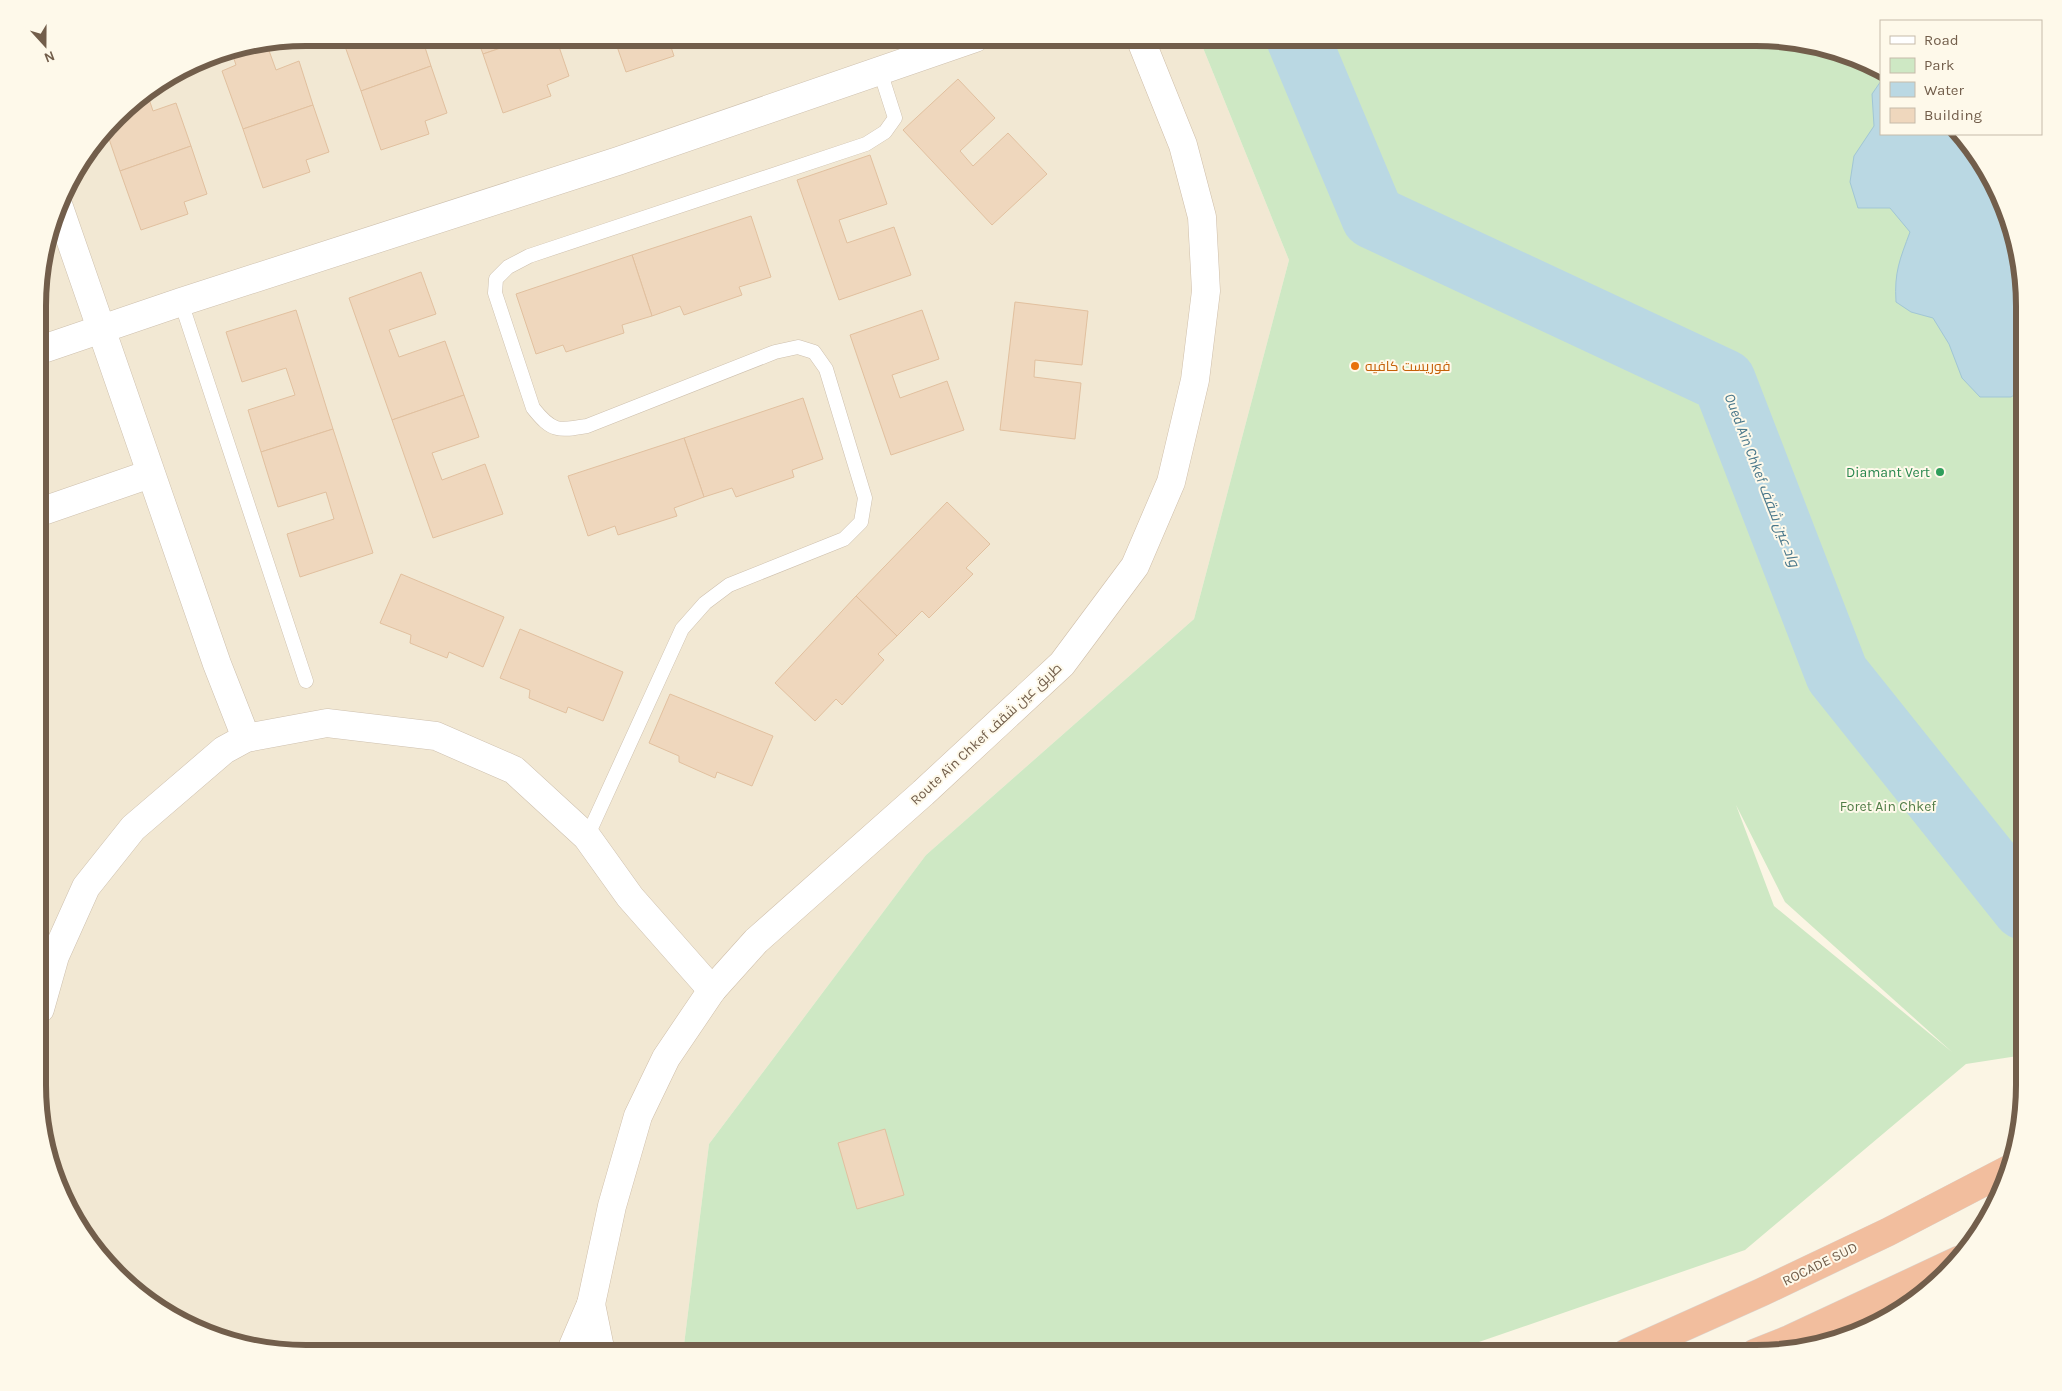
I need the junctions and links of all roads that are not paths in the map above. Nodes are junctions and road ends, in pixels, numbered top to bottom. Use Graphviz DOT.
graph roads {
  1 [pos="952,46"];
  2 [pos="1143,46"];
  3 [pos="880,71"];
  4 [pos="62,216"];
  5 [pos="181,302"];
  6 [pos="102,328"];
  7 [pos="46,348"];
  8 [pos="150,474"];
  9 [pos="46,510"];
  10 [pos="306,681"];
  11 [pos="246,738"];
  12 [pos="587,837"];
  13 [pos="46,984"];
  14 [pos="712,990"];
  15 [pos="2000,1174"];
  16 [pos="1936,1272"];
  17 [pos="591,1304"];
  18 [pos="1779,1344"];
  19 [pos="573,1345"];
  20 [pos="599,1345"];
  21 [pos="1646,1345"];
  1 -- 3 [label="street"];
  2 -- 14 [label="street, Route Aïn Chkef طريق عين شقف"];
  3 -- 5 [label="street"];
  3 -- 12 [label="lane"];
  4 -- 6 [label="street"];
  5 -- 6 [label="street"];
  5 -- 10 [label="lane"];
  6 -- 7 [label="street"];
  6 -- 8 [label="street"];
  8 -- 9 [label="street"];
  8 -- 11 [label="street"];
  11 -- 12 [label="street"];
  11 -- 13 [label="street"];
  12 -- 14 [label="street"];
  14 -- 17 [label="street, Route Aïn Chkef طريق عين شقف"];
  15 -- 21 [label="highway, ROCADE SUD"];
  16 -- 18 [label="highway"];
  17 -- 19 [label="street, Route Aïn Chkef طريق عين شقف"];
  17 -- 20 [label="street, Route Aïn Chkef طريق عين شقف"];
}
